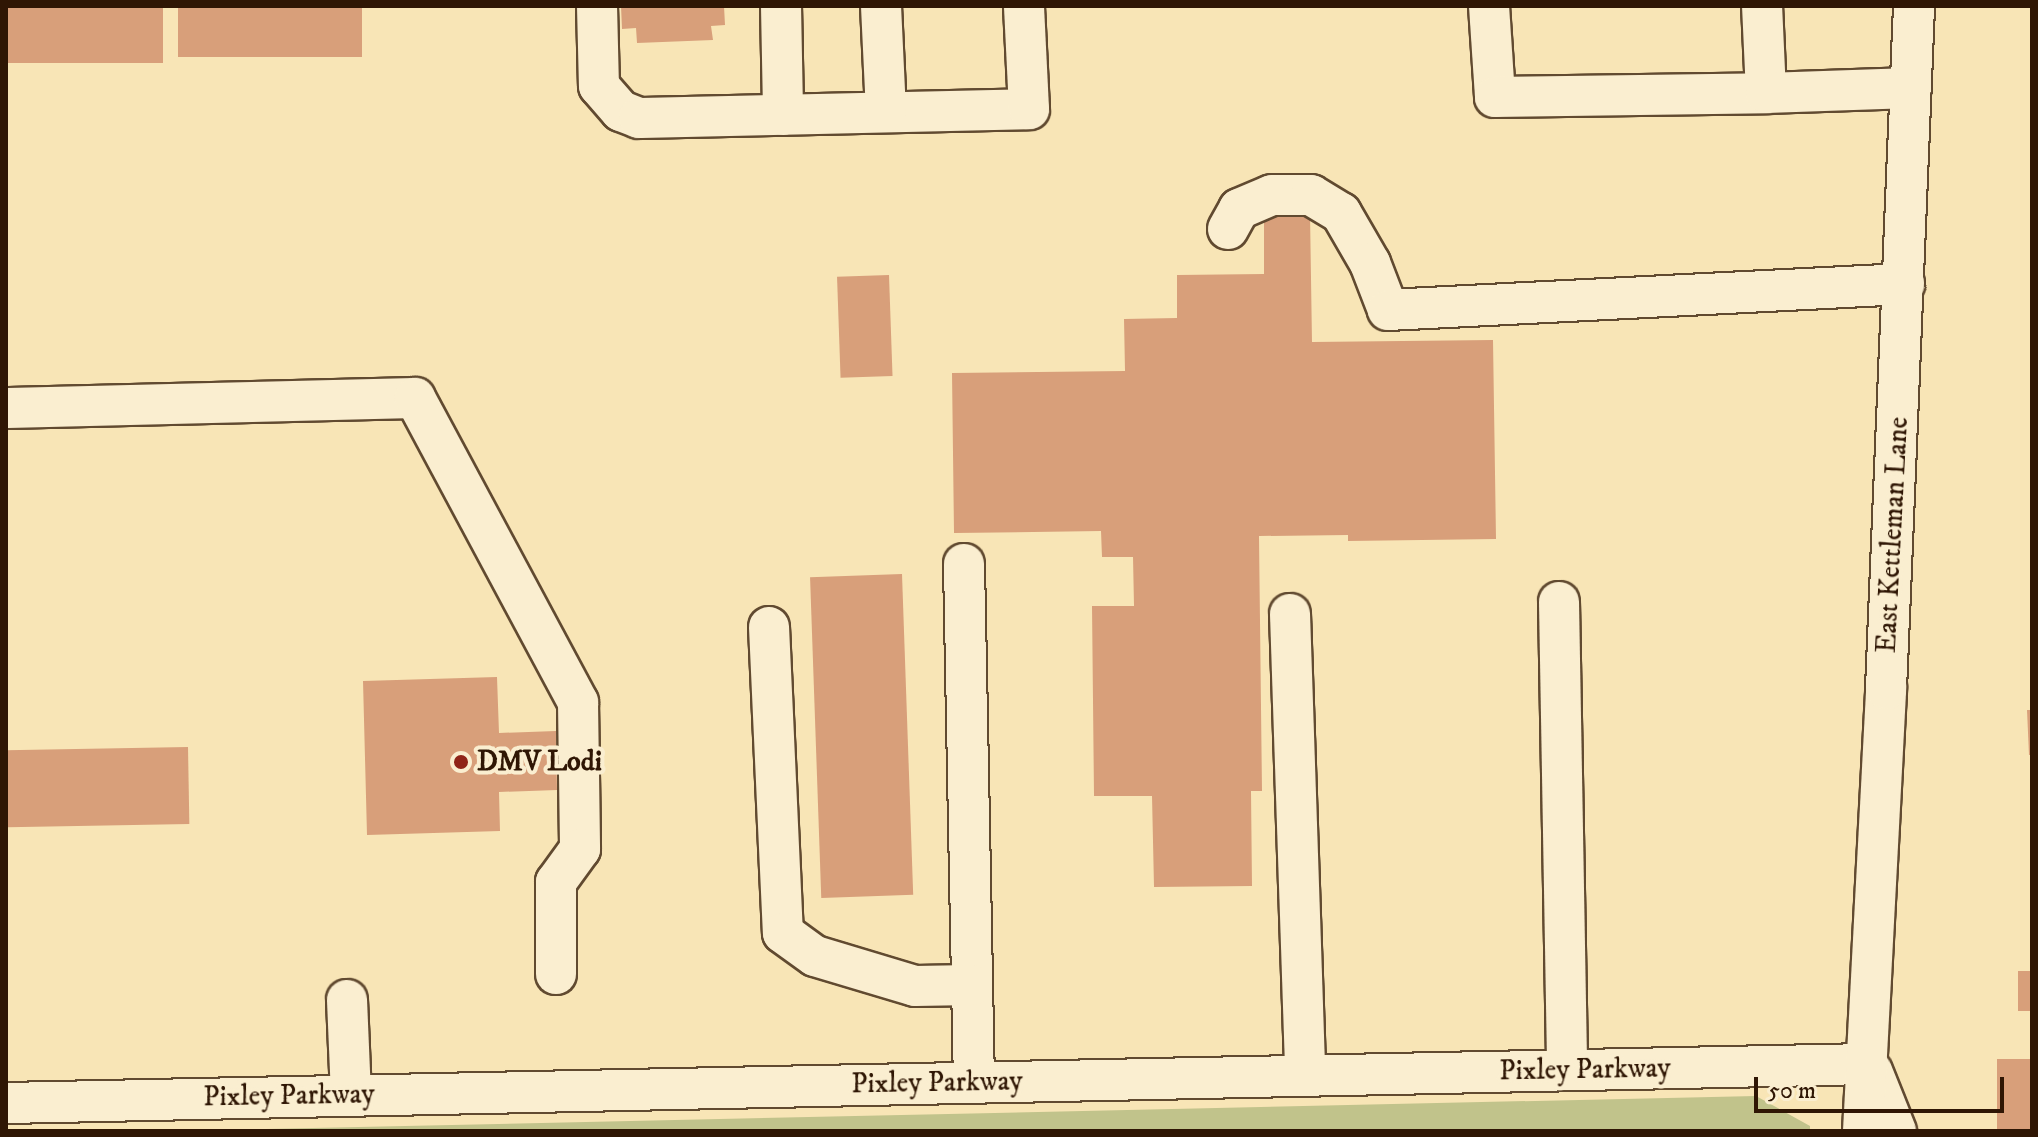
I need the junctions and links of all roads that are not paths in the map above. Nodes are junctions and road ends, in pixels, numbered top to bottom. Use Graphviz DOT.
graph roads {
  1 [pos="597,6"];
  2 [pos="781,6"];
  3 [pos="881,6"];
  4 [pos="1489,6"];
  5 [pos="1762,6"];
  6 [pos="1914,6"];
  7 [pos="1018,9"];
  8 [pos="1911,88"];
  9 [pos="1766,93"];
  10 [pos="886,111"];
  11 [pos="783,115"];
  12 [pos="1228,229"];
  13 [pos="1904,284"];
  14 [pos="6,408"];
  15 [pos="964,564"];
  16 [pos="1559,602"];
  17 [pos="1290,614"];
  18 [pos="769,627"];
  19 [pos="556,974"];
  20 [pos="972,985"];
  21 [pos="347,1000"];
  22 [pos="1868,1064"];
  23 [pos="1567,1070"];
  24 [pos="1305,1076"];
  25 [pos="974,1083"];
  26 [pos="351,1095"];
  27 [pos="6,1103"];
  28 [pos="1863,1131"];
  29 [pos="1896,1131"];
  1 -- 11 [label="street"];
  2 -- 11 [label="street"];
  3 -- 10 [label="street"];
  4 -- 9 [label="street"];
  5 -- 9 [label="street"];
  6 -- 8 [label="street, East Kettleman Lane"];
  7 -- 10 [label="street"];
  8 -- 9 [label="street"];
  8 -- 13 [label="street, East Kettleman Lane"];
  10 -- 11 [label="street"];
  12 -- 13 [label="street"];
  13 -- 22 [label="street, East Kettleman Lane"];
  14 -- 19 [label="street"];
  15 -- 20 [label="street"];
  16 -- 23 [label="street"];
  17 -- 24 [label="street"];
  18 -- 20 [label="street"];
  20 -- 25 [label="street"];
  21 -- 26 [label="street"];
  22 -- 23 [label="street, Pixley Parkway"];
  22 -- 28 [label="street, East Kettleman Lane"];
  22 -- 29 [label="street, East Kettleman Lane"];
  23 -- 24 [label="street, Pixley Parkway"];
  24 -- 25 [label="street, Pixley Parkway"];
  25 -- 26 [label="street, Pixley Parkway"];
  26 -- 27 [label="street, Pixley Parkway"];
}
